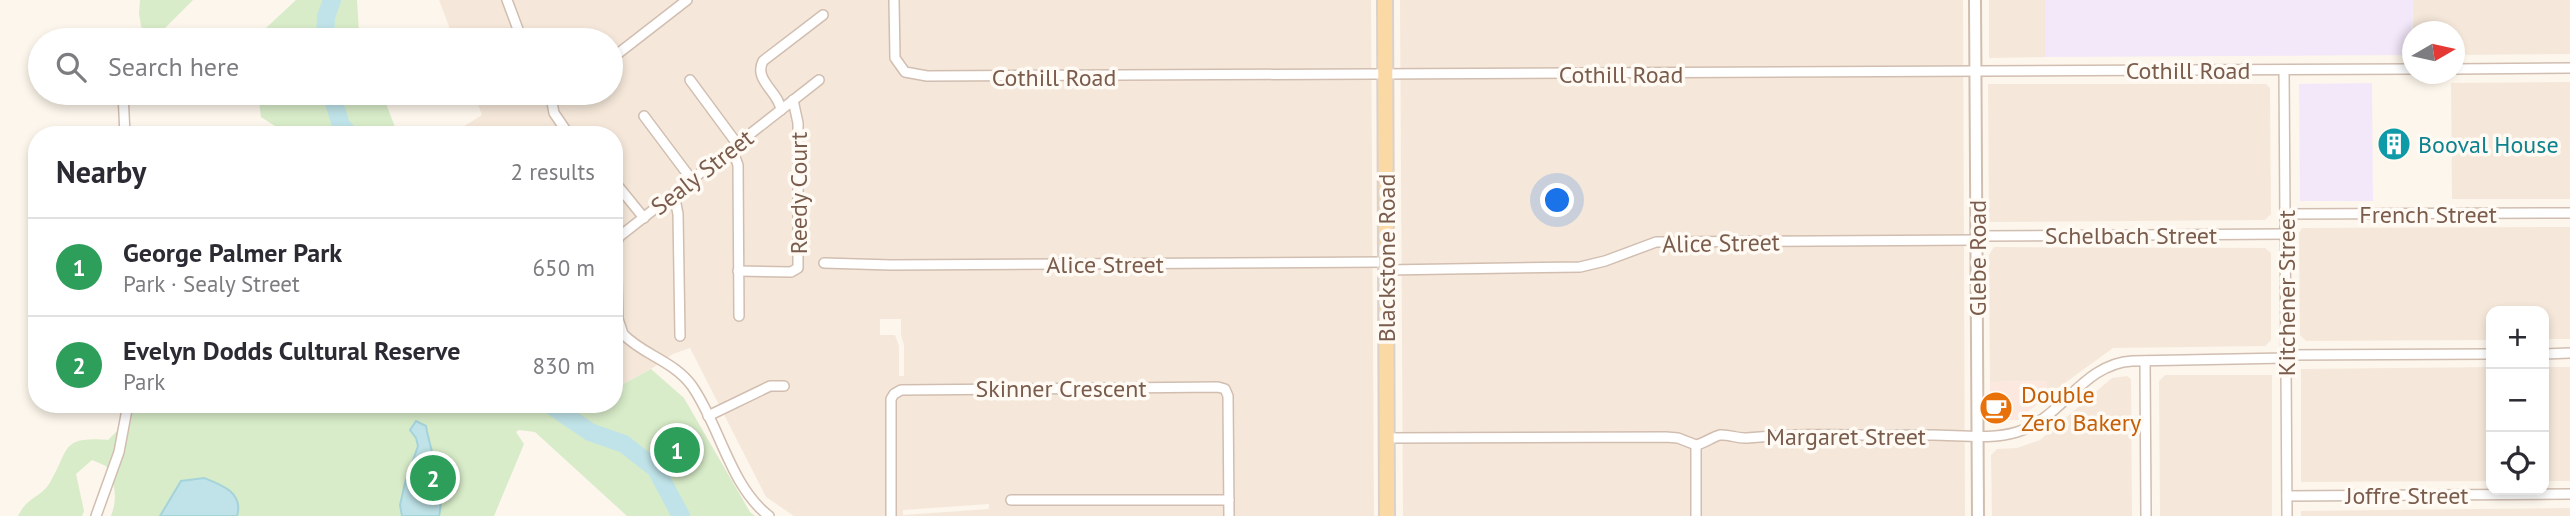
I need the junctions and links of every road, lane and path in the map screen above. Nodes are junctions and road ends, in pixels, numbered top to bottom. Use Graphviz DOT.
graph roads {
  1 [pos="507,0"];
  2 [pos="687,0"];
  3 [pos="894,0"];
  4 [pos="1385,0"];
  5 [pos="1975,0"];
  6 [pos="823,15"];
  7 [pos="518,28"];
  8 [pos="623,50"];
  9 [pos="2570,68"];
  10 [pos="2402,69"];
  11 [pos="2465,69"];
  12 [pos="2284,70"];
  13 [pos="1976,72"];
  14 [pos="1385,75"];
  15 [pos="690,80"];
  16 [pos="819,80"];
  17 [pos="793,100"];
  18 [pos="124,105"];
  19 [pos="551,105"];
  20 [pos="780,110"];
  21 [pos="644,116"];
  22 [pos="125,126"];
  23 [pos="563,126"];
  24 [pos="735,147"];
  25 [pos="692,180"];
  26 [pos="623,192"];
  27 [pos="674,194"];
  28 [pos="2570,213"];
  29 [pos="2285,214"];
  30 [pos="644,218"];
  31 [pos="623,234"];
  32 [pos="2285,234"];
  33 [pos="1977,238"];
  34 [pos="824,262"];
  35 [pos="1386,266"];
  36 [pos="738,271"];
  37 [pos="739,316"];
  38 [pos="623,334"];
  39 [pos="680,336"];
  40 [pos="2486,354"];
  41 [pos="2549,354"];
  42 [pos="2570,354"];
  43 [pos="2286,357"];
  44 [pos="2145,361"];
  45 [pos="783,386"];
  46 [pos="126,413"];
  47 [pos="708,416"];
  48 [pos="1978,435"];
  49 [pos="1387,438"];
  50 [pos="1696,445"];
  51 [pos="2570,494"];
  52 [pos="2287,496"];
  53 [pos="1011,500"];
  54 [pos="1229,500"];
  55 [pos="96,516"];
  56 [pos="769,516"];
  57 [pos="891,516"];
  58 [pos="1229,516"];
  59 [pos="1387,516"];
  60 [pos="1696,516"];
  61 [pos="1978,516"];
  62 [pos="2146,516"];
  63 [pos="2287,516"];
  1 -- 7 [label="street"];
  2 -- 8 [label="street"];
  3 -- 14 [label="street, Cothill Road"];
  4 -- 14 [label="main road, Blackstone Road"];
  5 -- 13 [label="street, Glebe Road"];
  6 -- 20 [label="street"];
  9 -- 11 [label="street"];
  10 -- 12 [label="street, Cothill Road"];
  12 -- 13 [label="street, Cothill Road"];
  12 -- 29 [label="street, Kitchener Street"];
  13 -- 14 [label="street, Cothill Road"];
  13 -- 33 [label="street, Glebe Road"];
  14 -- 35 [label="main road, Blackstone Road"];
  15 -- 24 [label="street"];
  16 -- 17 [label="street, Sealy Street"];
  17 -- 20 [label="street, Sealy Street"];
  17 -- 36 [label="street, Reedy Court"];
  18 -- 22 [label="street"];
  19 -- 23 [label="street"];
  20 -- 24 [label="street, Sealy Street"];
  21 -- 25 [label="street"];
  24 -- 25 [label="street, Sealy Street"];
  24 -- 36 [label="street"];
  25 -- 27 [label="street, Sealy Street"];
  26 -- 30 [label="street"];
  27 -- 30 [label="street, Sealy Street"];
  27 -- 39 [label="street"];
  28 -- 29 [label="street, French Street"];
  29 -- 32 [label="street, Kitchener Street"];
  30 -- 31 [label="street, Sealy Street"];
  32 -- 33 [label="street, Schelbach Street"];
  32 -- 43 [label="street, Kitchener Street"];
  33 -- 35 [label="street, Alice Street"];
  33 -- 48 [label="street, Glebe Road"];
  34 -- 35 [label="street, Alice Street"];
  35 -- 49 [label="main road, Blackstone Road"];
  36 -- 37 [label="street"];
  38 -- 47 [label="street, Sealy Street"];
  40 -- 43 [label="street, Margaret Street"];
  41 -- 42 [label="street"];
  43 -- 44 [label="street, Margaret Street"];
  43 -- 52 [label="street, Kitchener Street"];
  44 -- 48 [label="street, Margaret Street"];
  44 -- 62 [label="street"];
  45 -- 47 [label="street"];
  46 -- 55 [label="street"];
  47 -- 56 [label="street, Sealy Street"];
  48 -- 50 [label="street, Margaret Street"];
  48 -- 61 [label="street, Glebe Road"];
  49 -- 50 [label="street, Margaret Street"];
  49 -- 59 [label="main road, Blackstone Road"];
  50 -- 60 [label="street"];
  51 -- 52 [label="street, Joffre Street"];
  52 -- 63 [label="street, Kitchener Street"];
  53 -- 54 [label="street"];
  54 -- 57 [label="street, Skinner Crescent"];
  54 -- 58 [label="street, Skinner Crescent"];
}
